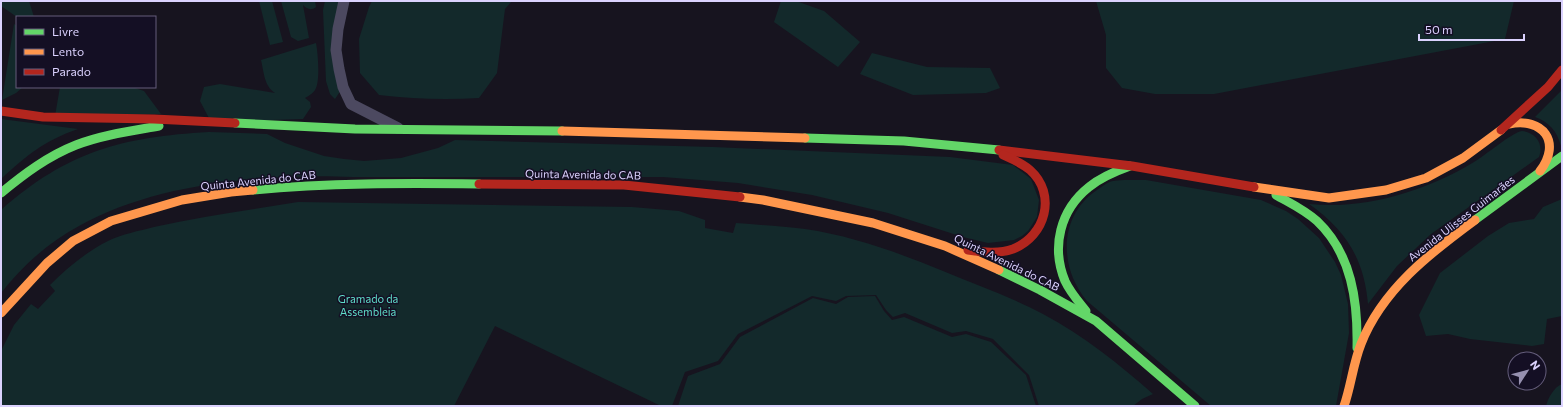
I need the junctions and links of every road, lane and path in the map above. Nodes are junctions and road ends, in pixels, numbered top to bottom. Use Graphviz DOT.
graph roads {
  1 [pos="344,1"];
  2 [pos="1562,70"];
  3 [pos="1,111"];
  4 [pos="192,121"];
  5 [pos="1509,124"];
  6 [pos="404,130"];
  7 [pos="986,148"];
  8 [pos="1562,156"];
  9 [pos="1132,166"];
  10 [pos="1538,174"];
  11 [pos="1264,189"];
  12 [pos="1,193"];
  13 [pos="945,246"];
  14 [pos="1,313"];
  15 [pos="1096,321"];
  16 [pos="1356,358"];
  17 [pos="1349,395"];
  18 [pos="1195,406"];
  19 [pos="1344,406"];
  20 [pos="1349,406"];
  1 -- 6 [label="street"];
  2 -- 5 [label="main road"];
  3 -- 4 [label="main road"];
  4 -- 6 [label="main road"];
  4 -- 12 [label="main road"];
  5 -- 10 [label="main road"];
  5 -- 11 [label="main road"];
  6 -- 7 [label="main road"];
  7 -- 9 [label="main road"];
  7 -- 13 [label="main road"];
  8 -- 10 [label="main road, Avenida Ulisses Guimarães"];
  9 -- 11 [label="main road"];
  9 -- 15 [label="main road"];
  10 -- 16 [label="main road, Avenida Ulisses Guimarães"];
  11 -- 16 [label="main road"];
  13 -- 14 [label="main road, Quinta Avenida do CAB"];
  13 -- 15 [label="main road, Quinta Avenida do CAB"];
  15 -- 18 [label="main road, Quinta Avenida do CAB"];
  16 -- 17 [label="main road, Avenida Ulisses Guimarães"];
  17 -- 19 [label="main road"];
  17 -- 20 [label="main road"];
}
